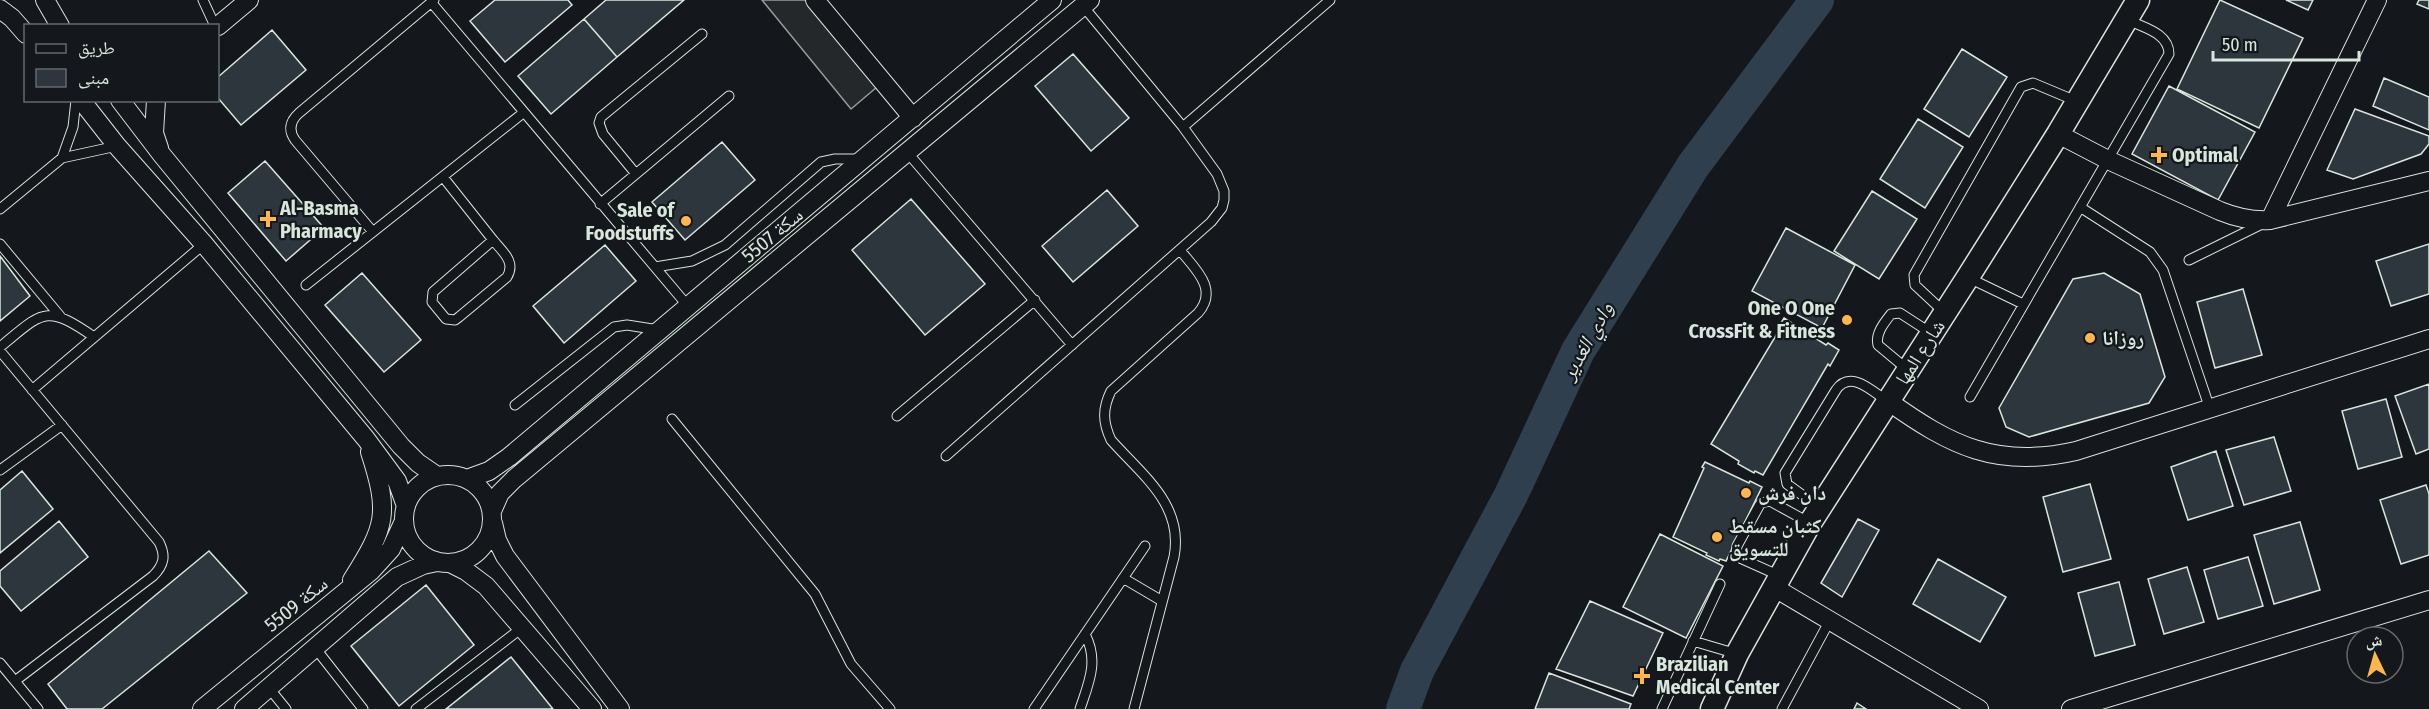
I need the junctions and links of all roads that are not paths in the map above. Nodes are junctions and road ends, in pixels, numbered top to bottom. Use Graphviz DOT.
graph roads {
  1 [pos="45,0"];
  2 [pos="203,0"];
  3 [pos="249,0"];
  4 [pos="815,0"];
  5 [pos="1052,0"];
  6 [pos="1330,0"];
  7 [pos="2138,0"];
  8 [pos="2377,0"];
  9 [pos="433,1"];
  10 [pos="1086,3"];
  11 [pos="0,9"];
  12 [pos="2126,19"];
  13 [pos="59,24"];
  14 [pos="215,24"];
  15 [pos="219,24"];
  16 [pos="24,32"];
  17 [pos="702,34"];
  18 [pos="729,96"];
  19 [pos="76,102"];
  20 [pos="83,102"];
  21 [pos="122,102"];
  22 [pos="156,102"];
  23 [pos="2077,102"];
  24 [pos="522,113"];
  25 [pos="913,118"];
  26 [pos="1183,127"];
  27 [pos="2058,134"];
  28 [pos="117,146"];
  29 [pos="907,152"];
  30 [pos="162,156"];
  31 [pos="62,158"];
  32 [pos="865,159"];
  33 [pos="2108,160"];
  34 [pos="636,174"];
  35 [pos="443,177"];
  36 [pos="2429,181"];
  37 [pos="600,204"];
  38 [pos="2080,207"];
  39 [pos="0,209"];
  40 [pos="2270,220"];
  41 [pos="373,232"];
  42 [pos="493,240"];
  43 [pos="0,244"];
  44 [pos="204,244"];
  45 [pos="1180,250"];
  46 [pos="2189,260"];
  47 [pos="655,267"];
  48 [pos="1968,277"];
  49 [pos="306,285"];
  50 [pos="1035,300"];
  51 [pos="2024,304"];
  52 [pos="687,305"];
  53 [pos="1945,313"];
  54 [pos="60,316"];
  55 [pos="659,330"];
  56 [pos="1932,333"];
  57 [pos="94,337"];
  58 [pos="2429,339"];
  59 [pos="1072,345"];
  60 [pos="0,349"];
  61 [pos="1908,370"];
  62 [pos="32,390"];
  63 [pos="1970,397"];
  64 [pos="1888,401"];
  65 [pos="515,405"];
  66 [pos="2210,409"];
  67 [pos="897,416"];
  68 [pos="672,419"];
  69 [pos="62,425"];
  70 [pos="366,439"];
  71 [pos="946,456"];
  72 [pos="0,470"];
  73 [pos="437,476"];
  74 [pos="467,479"];
  75 [pos="405,514"];
  76 [pos="1815,515"];
  77 [pos="492,517"];
  78 [pos="1145,546"];
  79 [pos="443,562"];
  80 [pos="1123,578"];
  81 [pos="1777,582"];
  82 [pos="1720,584"];
  83 [pos="342,596"];
  84 [pos="2429,600"];
  85 [pos="1162,601"];
  86 [pos="1829,622"];
  87 [pos="523,627"];
  88 [pos="1085,634"];
  89 [pos="1693,641"];
  90 [pos="316,649"];
  91 [pos="1737,654"];
  92 [pos="0,663"];
  93 [pos="15,681"];
  94 [pos="269,688"];
  95 [pos="1976,708"];
  96 [pos="38,709"];
  97 [pos="202,709"];
  98 [pos="244,709"];
  99 [pos="286,709"];
  100 [pos="363,709"];
  101 [pos="416,709"];
  102 [pos="592,709"];
  103 [pos="620,709"];
  104 [pos="890,709"];
  105 [pos="1034,709"];
  106 [pos="1080,709"];
  107 [pos="1134,709"];
  108 [pos="1662,709"];
  109 [pos="1712,709"];
  110 [pos="1782,709"];
  111 [pos="2071,709"];
  1 -- 13 [label="street"];
  2 -- 14 [label="lane"];
  3 -- 15 [label="street"];
  4 -- 25 [label="street"];
  5 -- 25 [label="street, سكة 5507"];
  6 -- 26 [label="lane"];
  7 -- 12 [label="street, شارع المها"];
  8 -- 40 [label="street"];
  9 -- 24 [label="lane"];
  9 -- 41 [label="lane"];
  10 -- 26 [label="lane"];
  10 -- 29 [label="street, سكة 5507"];
  11 -- 16 [label="street"];
  12 -- 23 [label="street, شارع المها"];
  12 -- 33 [label="lane"];
  17 -- 34 [label="lane"];
  18 -- 34 [label="lane"];
  19 -- 31 [label="lane"];
  20 -- 28 [label="street"];
  21 -- 30 [label="street"];
  22 -- 30 [label="street"];
  23 -- 27 [label="street, شارع المها"];
  23 -- 53 [label="lane"];
  24 -- 35 [label="lane"];
  24 -- 37 [label="lane"];
  25 -- 32 [label="street, سكة 5507"];
  26 -- 45 [label="lane"];
  27 -- 33 [label="street"];
  27 -- 48 [label="street, شارع المها"];
  28 -- 31 [label="lane"];
  28 -- 44 [label="street"];
  29 -- 50 [label="lane"];
  29 -- 77 [label="street, سكة 5507"];
  30 -- 73 [label="street"];
  31 -- 39 [label="lane"];
  32 -- 47 [label="lane"];
  32 -- 52 [label="street, سكة 5507"];
  33 -- 38 [label="lane"];
  33 -- 40 [label="street"];
  34 -- 37 [label="lane"];
  35 -- 41 [label="lane"];
  35 -- 42 [label="lane"];
  36 -- 40 [label="street"];
  37 -- 47 [label="lane"];
  38 -- 51 [label="lane"];
  38 -- 66 [label="lane"];
  40 -- 46 [label="lane"];
  41 -- 49 [label="lane"];
  42 -- 42 [label="lane"];
  43 -- 54 [label="lane"];
  44 -- 57 [label="lane"];
  44 -- 70 [label="street"];
  45 -- 59 [label="lane"];
  45 -- 85 [label="lane"];
  47 -- 52 [label="lane"];
  48 -- 51 [label="lane"];
  48 -- 53 [label="street, شارع المها"];
  50 -- 59 [label="lane"];
  50 -- 67 [label="lane"];
  51 -- 63 [label="lane"];
  52 -- 55 [label="street, سكة 5507"];
  53 -- 56 [label="street, شارع المها"];
  54 -- 57 [label="lane"];
  54 -- 60 [label="lane"];
  55 -- 65 [label="lane"];
  55 -- 74 [label="street, سكة 5507"];
  56 -- 61 [label="street, شارع المها"];
  56 -- 61 [label="lane"];
  57 -- 62 [label="lane"];
  58 -- 66 [label="street"];
  59 -- 71 [label="lane"];
  60 -- 62 [label="lane"];
  61 -- 64 [label="street, شارع المها"];
  62 -- 69 [label="lane"];
  64 -- 66 [label="street"];
  64 -- 76 [label="street, شارع المها"];
  64 -- 76 [label="lane"];
  68 -- 104 [label="lane"];
  69 -- 72 [label="lane"];
  69 -- 93 [label="lane"];
  70 -- 75 [label="street"];
  70 -- 83 [label="street"];
  73 -- 74 [label="street"];
  73 -- 75 [label="street"];
  74 -- 77 [label="street"];
  75 -- 79 [label="street"];
  75 -- 83 [label="street, سكة 5509"];
  76 -- 81 [label="street, شارع المها"];
  76 -- 81 [label="lane"];
  77 -- 79 [label="street"];
  77 -- 103 [label="street"];
  78 -- 80 [label="lane"];
  79 -- 87 [label="street"];
  79 -- 90 [label="street"];
  80 -- 85 [label="lane"];
  80 -- 88 [label="lane"];
  81 -- 86 [label="street"];
  81 -- 91 [label="street, شارع المها"];
  82 -- 89 [label="lane"];
  83 -- 97 [label="street, سكة 5509"];
  84 -- 111 [label="street"];
  85 -- 107 [label="lane"];
  86 -- 95 [label="street"];
  86 -- 110 [label="lane"];
  87 -- 101 [label="lane"];
  87 -- 102 [label="street"];
  88 -- 105 [label="lane"];
  88 -- 106 [label="lane"];
  89 -- 91 [label="lane"];
  89 -- 108 [label="lane"];
  90 -- 94 [label="street"];
  90 -- 100 [label="lane"];
  91 -- 109 [label="street, شارع المها"];
  92 -- 93 [label="lane"];
  93 -- 96 [label="lane"];
  94 -- 98 [label="street"];
  94 -- 99 [label="lane"];
}
